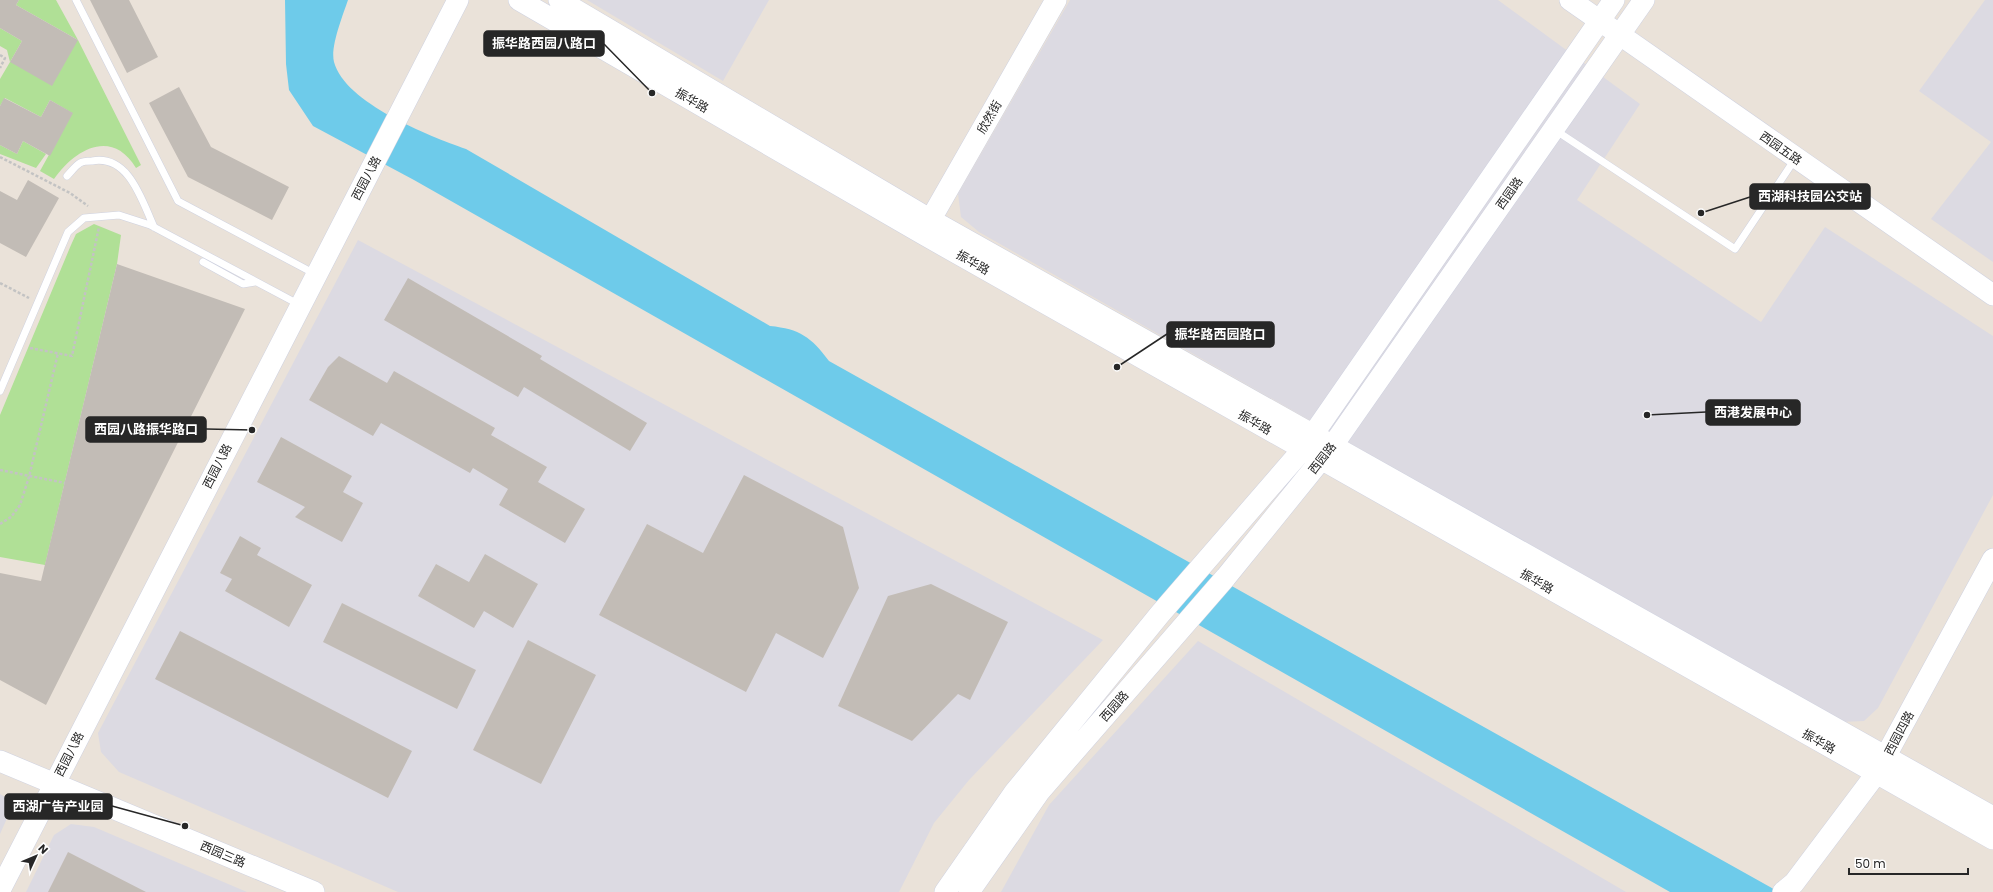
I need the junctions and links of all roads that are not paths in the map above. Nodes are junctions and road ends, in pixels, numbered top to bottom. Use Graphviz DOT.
graph roads {
  1 [pos="76,0"];
  2 [pos="458,0"];
  3 [pos="519,0"];
  4 [pos="558,0"];
  5 [pos="1056,0"];
  6 [pos="1570,0"];
  7 [pos="1614,0"];
  8 [pos="1644,0"];
  9 [pos="1598,21"];
  10 [pos="1619,36"];
  11 [pos="1554,129"];
  12 [pos="1796,159"];
  13 [pos="67,176"];
  14 [pos="154,227"];
  15 [pos="927,227"];
  16 [pos="203,262"];
  17 [pos="316,274"];
  18 [pos="255,282"];
  19 [pos="1993,295"];
  20 [pos="300,305"];
  21 [pos="0,392"];
  22 [pos="1309,442"];
  23 [pos="1327,452"];
  24 [pos="1993,559"];
  25 [pos="0,762"];
  26 [pos="1881,765"];
  27 [pos="54,784"];
  28 [pos="1993,817"];
  29 [pos="1993,839"];
  30 [pos="1789,888"];
  31 [pos="0,890"];
  32 [pos="314,892"];
  33 [pos="945,892"];
  34 [pos="969,892"];
  1 -- 17 [label="lane"];
  2 -- 17 [label="main road, 西园八路"];
  3 -- 15 [label="main road, 振华路"];
  4 -- 15 [label="main road, 振华路"];
  5 -- 15 [label="main road, 欣然街"];
  6 -- 9 [label="main road, 西园五路"];
  7 -- 9 [label="main road, 西园路"];
  8 -- 10 [label="main road, 西园路"];
  9 -- 10 [label="main road, 西园五路"];
  9 -- 22 [label="main road, 西园路"];
  10 -- 11 [label="main road, 西园路"];
  10 -- 12 [label="main road, 西园五路"];
  11 -- 12 [label="lane"];
  11 -- 23 [label="main road, 西园路"];
  12 -- 19 [label="main road, 西园五路"];
  13 -- 14 [label="lane"];
  14 -- 18 [label="lane"];
  14 -- 21 [label="lane"];
  15 -- 22 [label="main road, 振华路"];
  16 -- 18 [label="lane"];
  17 -- 20 [label="main road, 西园八路"];
  18 -- 20 [label="lane"];
  20 -- 27 [label="main road, 西园八路"];
  22 -- 23 [label="main road, 振华路"];
  22 -- 33 [label="main road, 西园路"];
  23 -- 26 [label="main road, 振华路"];
  23 -- 34 [label="main road, 西园路"];
  24 -- 26 [label="main road, 西园四路"];
  25 -- 27 [label="main road, 西园三路"];
  26 -- 28 [label="main road, 振华路"];
  26 -- 29 [label="main road, 振华路"];
  26 -- 30 [label="main road, 西园四路"];
  27 -- 31 [label="main road, 西园八路"];
  27 -- 32 [label="main road, 西园三路"];
}
